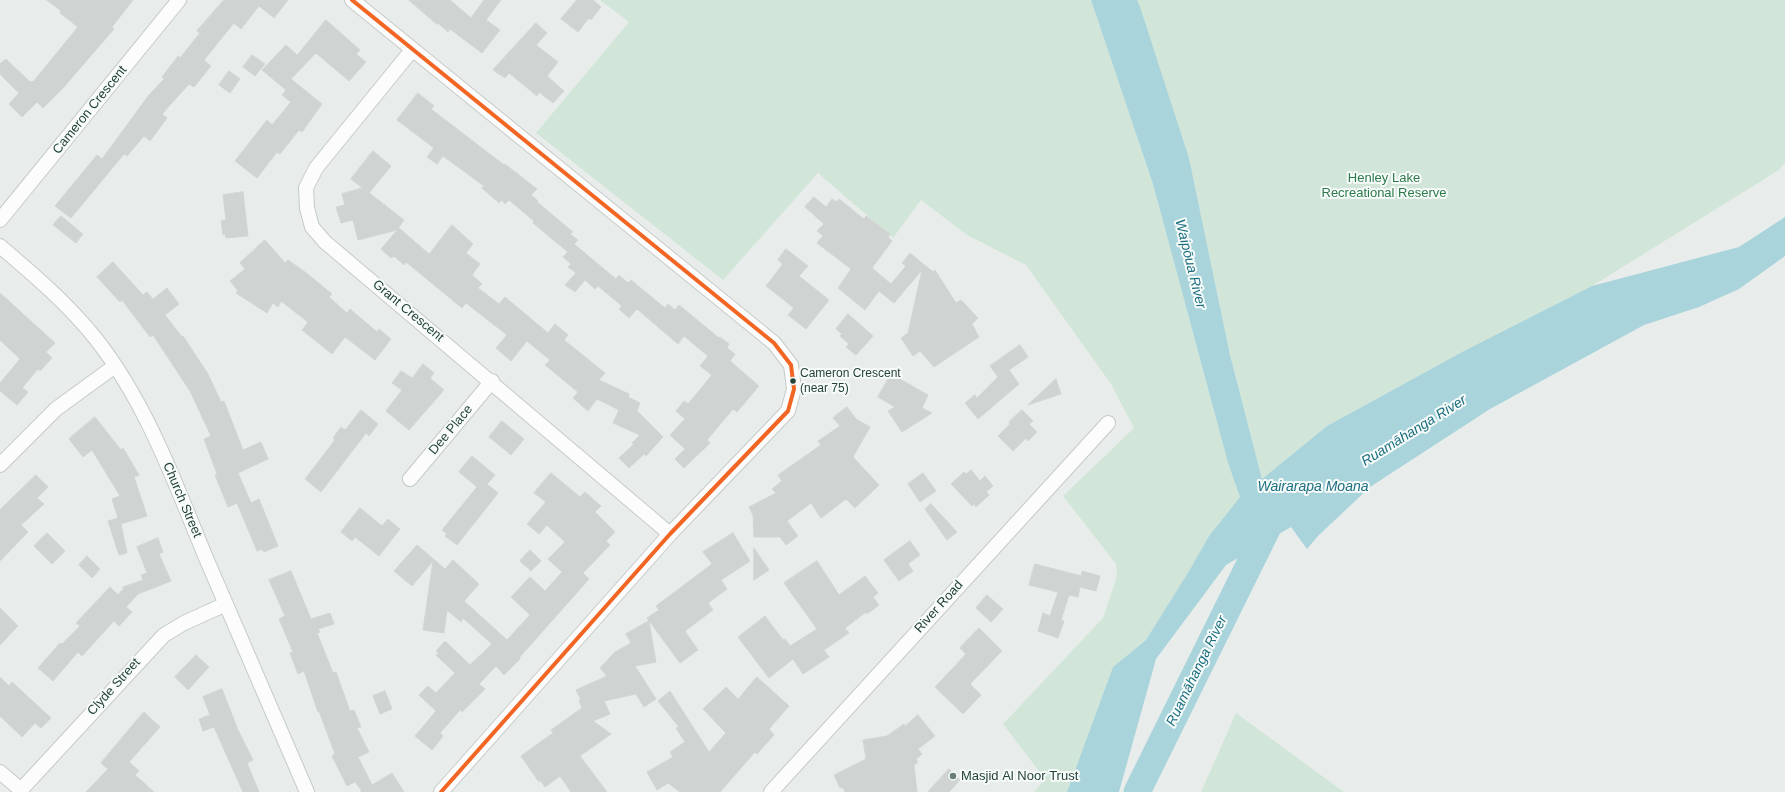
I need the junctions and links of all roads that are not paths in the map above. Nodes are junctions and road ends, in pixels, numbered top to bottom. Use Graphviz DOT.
graph roads {
  1 [pos="179,0"];
  2 [pos="352,0"];
  3 [pos="412,50"];
  4 [pos="0,220"];
  5 [pos="0,246"];
  6 [pos="115,366"];
  7 [pos="492,381"];
  8 [pos="1108,422"];
  9 [pos="0,465"];
  10 [pos="410,480"];
  11 [pos="670,534"];
  12 [pos="226,604"];
  13 [pos="0,772"];
  14 [pos="20,791"];
  15 [pos="307,792"];
  16 [pos="441,792"];
  17 [pos="771,792"];
  1 -- 4 [label="street, Cameron Crescent"];
  2 -- 3 [label="street"];
  3 -- 7 [label="street, Grant Crescent"];
  3 -- 11 [label="street"];
  5 -- 6 [label="street, Church Street"];
  6 -- 9 [label="street"];
  6 -- 12 [label="street, Church Street"];
  7 -- 10 [label="street, Dee Place"];
  7 -- 11 [label="street, Grant Crescent"];
  8 -- 17 [label="street, River Road"];
  11 -- 16 [label="street"];
  12 -- 14 [label="street, Clyde Street"];
  12 -- 15 [label="street, Church Street"];
  13 -- 14 [label="street"];
}
